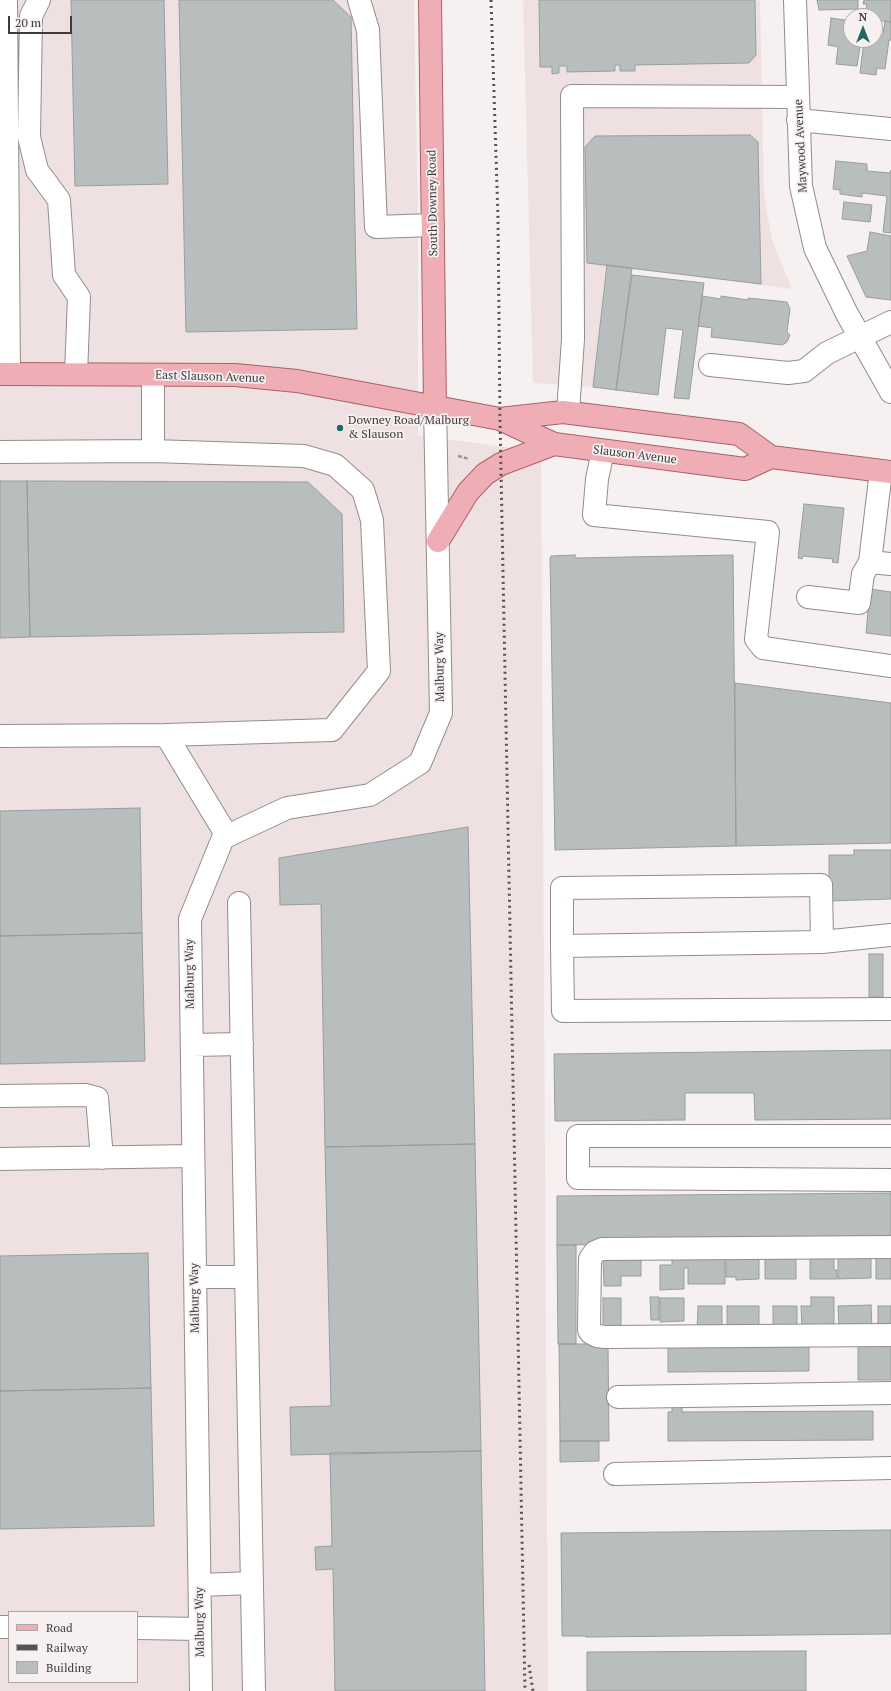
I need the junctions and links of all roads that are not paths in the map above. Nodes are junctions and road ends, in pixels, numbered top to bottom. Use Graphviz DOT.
graph roads {
  1 [pos="6,0"];
  2 [pos="39,0"];
  3 [pos="360,0"];
  4 [pos="430,0"];
  5 [pos="795,0"];
  6 [pos="798,98"];
  7 [pos="798,120"];
  8 [pos="891,128"];
  9 [pos="433,225"];
  10 [pos="891,322"];
  11 [pos="860,338"];
  12 [pos="710,365"];
  13 [pos="5,374"];
  14 [pos="76,374"];
  15 [pos="153,375"];
  16 [pos="891,392"];
  17 [pos="426,405"];
  18 [pos="568,412"];
  19 [pos="500,419"];
  20 [pos="554,444"];
  21 [pos="153,451"];
  22 [pos="603,451"];
  23 [pos="0,452"];
  24 [pos="771,457"];
  25 [pos="886,471"];
  26 [pos="438,541"];
  27 [pos="880,563"];
  28 [pos="808,597"];
  29 [pos="891,666"];
  30 [pos="166,735"];
  31 [pos="0,736"];
  32 [pos="227,836"];
  33 [pos="239,903"];
  34 [pos="891,935"];
  35 [pos="822,942"];
  36 [pos="562,946"];
  37 [pos="891,1009"];
  38 [pos="242,1044"];
  39 [pos="192,1045"];
  40 [pos="0,1096"];
  41 [pos="891,1136"];
  42 [pos="193,1156"];
  43 [pos="102,1158"];
  44 [pos="0,1159"];
  45 [pos="891,1180"];
  46 [pos="891,1247"];
  47 [pos="246,1277"];
  48 [pos="195,1278"];
  49 [pos="891,1335"];
  50 [pos="891,1393"];
  51 [pos="618,1397"];
  52 [pos="891,1468"];
  53 [pos="615,1474"];
  54 [pos="252,1583"];
  55 [pos="200,1585"];
  56 [pos="138,1628"];
  57 [pos="200,1629"];
  58 [pos="201,1691"];
  59 [pos="254,1691"];
  1 -- 13 [label="street"];
  2 -- 14 [label="street"];
  3 -- 9 [label="street"];
  4 -- 9 [label="main road, South Downey Road"];
  5 -- 6 [label="street, Maywood Avenue"];
  6 -- 7 [label="street, Maywood Avenue"];
  6 -- 18 [label="street"];
  7 -- 8 [label="street"];
  7 -- 11 [label="street, Maywood Avenue"];
  9 -- 17 [label="main road, South Downey Road"];
  10 -- 11 [label="street"];
  11 -- 12 [label="street"];
  11 -- 16 [label="street, Maywood Avenue"];
  13 -- 14 [label="main road, East Slauson Avenue"];
  14 -- 15 [label="main road, East Slauson Avenue"];
  15 -- 17 [label="main road, East Slauson Avenue"];
  15 -- 21 [label="street"];
  17 -- 19 [label="main road, Slauson Avenue"];
  17 -- 26 [label="street, Malburg Way"];
  18 -- 19 [label="main road, Slauson Avenue"];
  18 -- 24 [label="main road, Slauson Avenue"];
  19 -- 20 [label="main road, Slauson Avenue"];
  20 -- 22 [label="main road, Slauson Avenue"];
  20 -- 26 [label="main road"];
  21 -- 23 [label="street"];
  21 -- 30 [label="street"];
  22 -- 24 [label="main road, Slauson Avenue"];
  22 -- 29 [label="street"];
  24 -- 25 [label="main road, Slauson Avenue"];
  25 -- 27 [label="street"];
  26 -- 32 [label="street, Malburg Way"];
  27 -- 28 [label="street"];
  30 -- 31 [label="street"];
  30 -- 32 [label="street"];
  32 -- 39 [label="street, Malburg Way"];
  33 -- 38 [label="street"];
  34 -- 35 [label="street"];
  35 -- 36 [label="street"];
  35 -- 36 [label="street"];
  36 -- 37 [label="street"];
  38 -- 39 [label="street"];
  38 -- 47 [label="street"];
  39 -- 42 [label="street, Malburg Way"];
  40 -- 43 [label="street"];
  41 -- 45 [label="street"];
  42 -- 43 [label="street"];
  42 -- 48 [label="street, Malburg Way"];
  43 -- 44 [label="street"];
  46 -- 49 [label="street"];
  47 -- 48 [label="street"];
  47 -- 54 [label="street"];
  48 -- 55 [label="street, Malburg Way"];
  50 -- 51 [label="street"];
  52 -- 53 [label="street"];
  54 -- 55 [label="street"];
  54 -- 59 [label="street"];
  55 -- 57 [label="street, Malburg Way"];
  56 -- 57 [label="street"];
  57 -- 58 [label="street, Malburg Way"];
}
